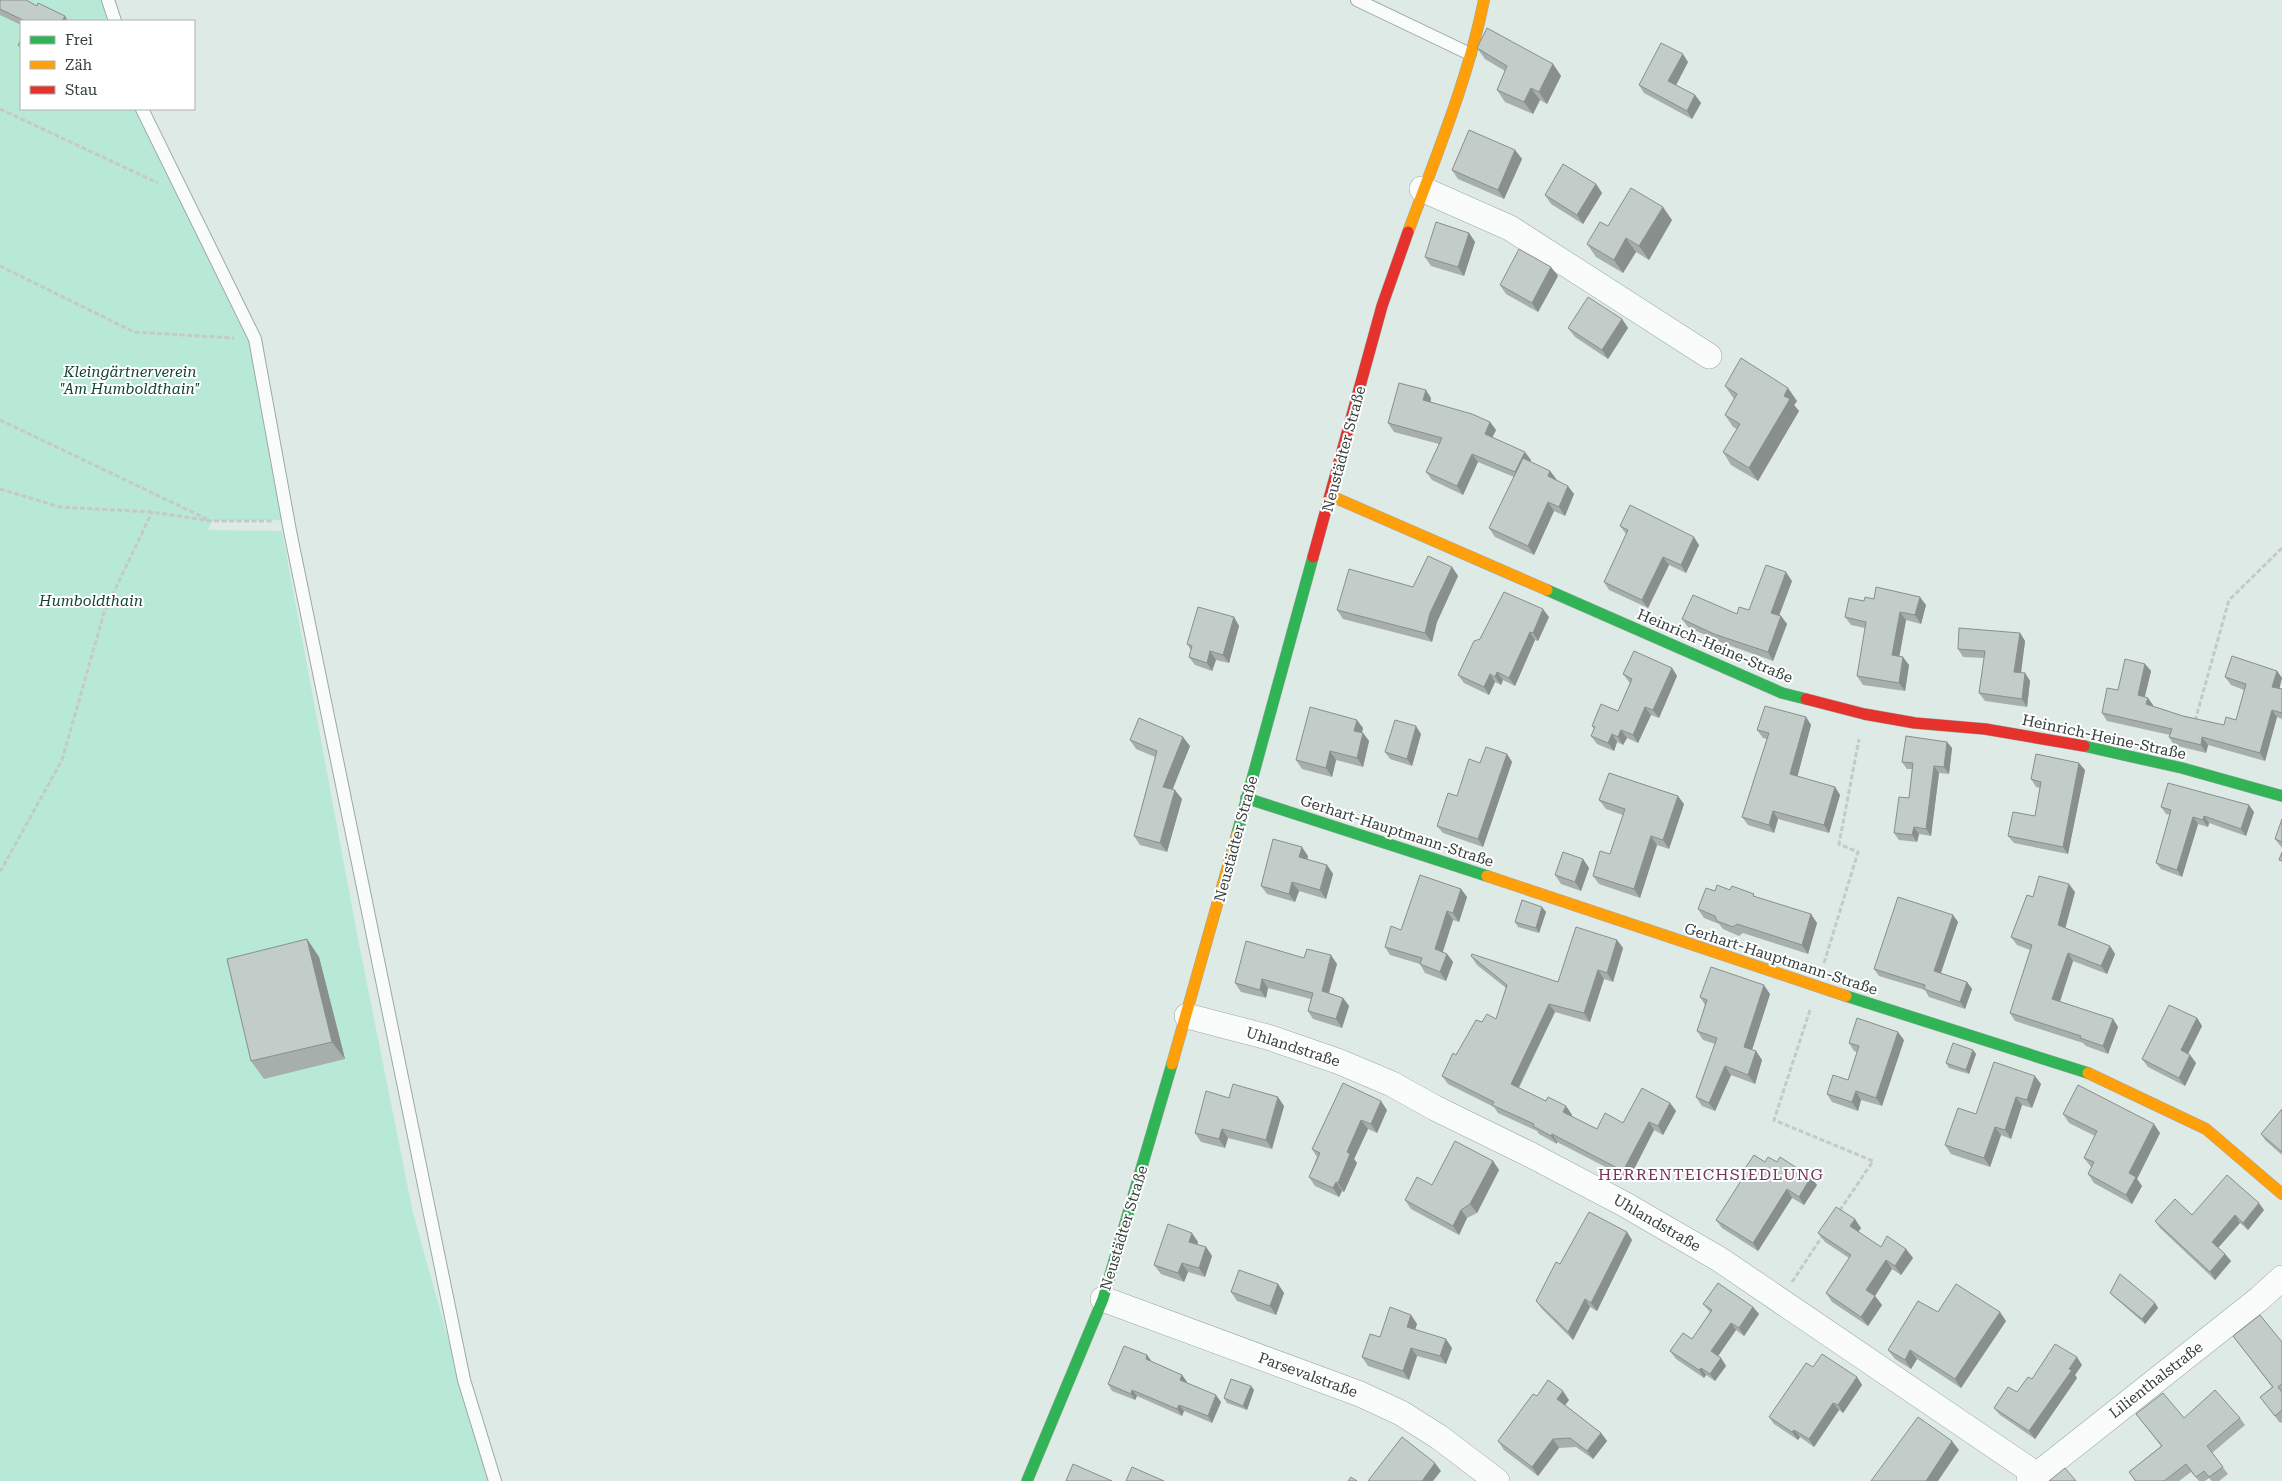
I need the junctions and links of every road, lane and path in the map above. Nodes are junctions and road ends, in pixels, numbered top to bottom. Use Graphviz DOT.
graph roads {
  1 [pos="108,0"];
  2 [pos="1356,0"];
  3 [pos="1484,0"];
  4 [pos="115,20"];
  5 [pos="1470,54"];
  6 [pos="0,109"];
  7 [pos="142,110"];
  8 [pos="1422,189"];
  9 [pos="183,195"];
  10 [pos="0,266"];
  11 [pos="255,339"];
  12 [pos="1709,356"];
  13 [pos="0,420"];
  14 [pos="0,489"];
  15 [pos="1332,496"];
  16 [pos="152,512"];
  17 [pos="288,520"];
  18 [pos="211,521"];
  19 [pos="2282,548"];
  20 [pos="1864,714"];
  21 [pos="2192,730"];
  22 [pos="2282,796"];
  23 [pos="1246,798"];
  24 [pos="0,872"];
  25 [pos="1817,987"];
  26 [pos="1187,1016"];
  27 [pos="2282,1194"];
  28 [pos="1835,1218"];
  29 [pos="1824,1235"];
  30 [pos="2282,1278"];
  31 [pos="1103,1299"];
  32 [pos="1780,1301"];
  33 [pos="2033,1478"];
  34 [pos="495,1481"];
  35 [pos="1027,1481"];
  36 [pos="1497,1481"];
  1 -- 4 [label="lane"];
  2 -- 5 [label="lane"];
  3 -- 5 [label="street, Neustädter Straße"];
  5 -- 8 [label="street, Neustädter Straße"];
  6 -- 9 [label="path"];
  7 -- 9 [label="lane"];
  8 -- 12 [label="street"];
  8 -- 15 [label="street, Neustädter Straße"];
  9 -- 11 [label="lane"];
  10 -- 11 [label="path"];
  11 -- 17 [label="lane"];
  13 -- 18 [label="path"];
  14 -- 16 [label="path"];
  15 -- 20 [label="street, Heinrich-Heine-Straße"];
  15 -- 23 [label="street, Neustädter Straße"];
  16 -- 18 [label="path"];
  16 -- 24 [label="path"];
  17 -- 18 [label="path"];
  17 -- 34 [label="lane"];
  19 -- 21 [label="path"];
  20 -- 22 [label="street, Heinrich-Heine-Straße"];
  20 -- 25 [label="path"];
  23 -- 25 [label="street, Gerhart-Hauptmann-Straße"];
  23 -- 26 [label="street, Neustädter Straße"];
  25 -- 27 [label="street, Gerhart-Hauptmann-Straße"];
  25 -- 28 [label="path"];
  26 -- 31 [label="street, Neustädter Straße"];
  26 -- 32 [label="street, Uhlandstraße"];
  29 -- 32 [label="path"];
  30 -- 33 [label="street, Lilienthalstraße"];
  31 -- 35 [label="street, Neustädter Straße"];
  31 -- 36 [label="street, Parsevalstraße"];
  32 -- 33 [label="street, Uhlandstraße"];
}
